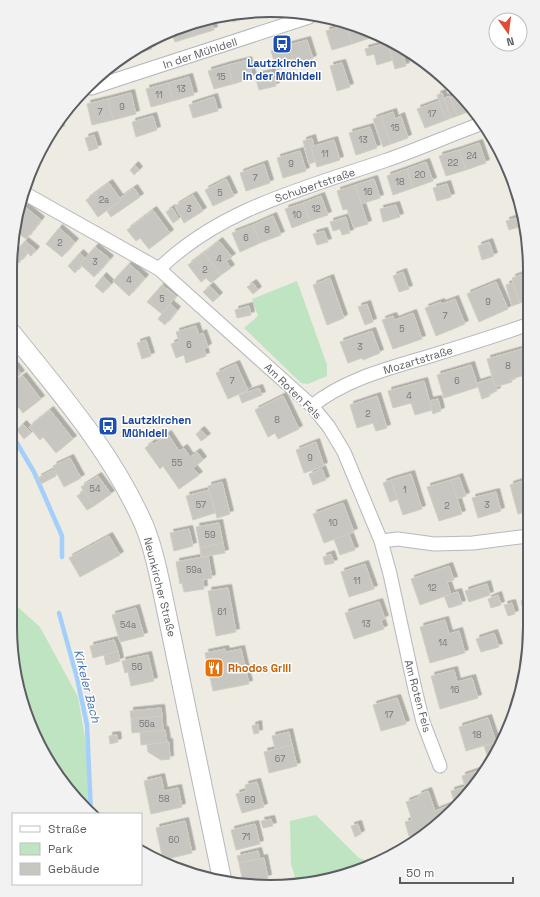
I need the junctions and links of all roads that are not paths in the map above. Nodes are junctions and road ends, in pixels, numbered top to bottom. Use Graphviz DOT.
graph roads {
  1 [pos="303,19"];
  2 [pos="99,83"];
  3 [pos="477,125"];
  4 [pos="29,195"];
  5 [pos="159,269"];
  6 [pos="523,326"];
  7 [pos="17,339"];
  8 [pos="312,406"];
  9 [pos="523,537"];
  10 [pos="381,541"];
  11 [pos="440,766"];
  12 [pos="221,875"];
  1 -- 2 [label="street, In der Mühldell"];
  3 -- 5 [label="street, Schubertstraße"];
  4 -- 5 [label="street, Am Roten Fels"];
  5 -- 8 [label="street, Am Roten Fels"];
  6 -- 8 [label="street, Mozartstraße"];
  7 -- 12 [label="main road, Neunkircher Straße"];
  8 -- 10 [label="street, Am Roten Fels"];
  9 -- 10 [label="street"];
  10 -- 11 [label="street, Am Roten Fels"];
}
